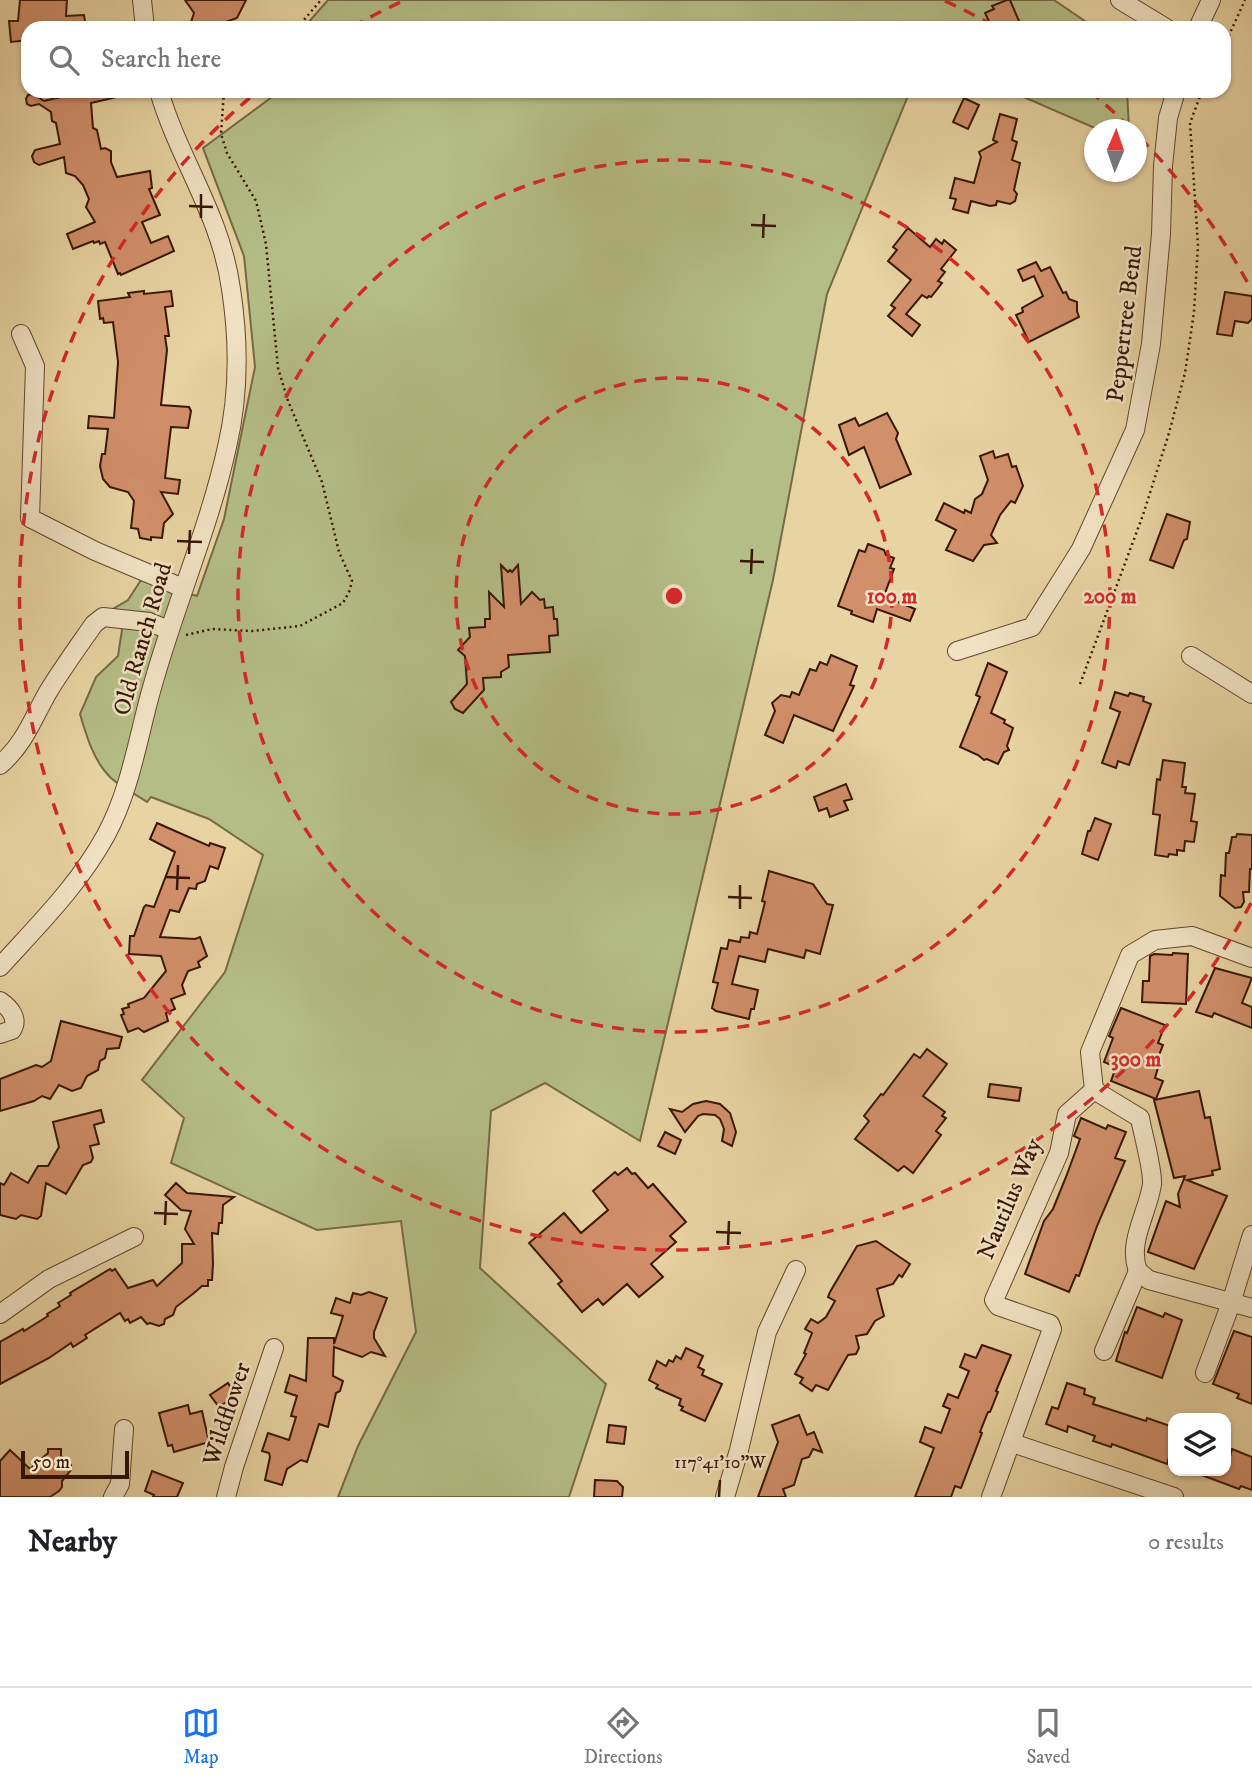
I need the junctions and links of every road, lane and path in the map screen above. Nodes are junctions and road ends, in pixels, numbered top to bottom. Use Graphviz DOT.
graph roads {
  1 [pos="142,0"];
  2 [pos="321,0"];
  3 [pos="1120,0"];
  4 [pos="1211,0"];
  5 [pos="1245,0"];
  6 [pos="144,21"];
  7 [pos="304,21"];
  8 [pos="1154,21"];
  9 [pos="1201,21"];
  10 [pos="1231,31"];
  11 [pos="162,98"];
  12 [pos="224,98"];
  13 [pos="1174,98"];
  14 [pos="1199,98"];
  15 [pos="21,334"];
  16 [pos="183,588"];
  17 [pos="169,630"];
  18 [pos="957,651"];
  19 [pos="1191,656"];
  20 [pos="1080,684"];
  21 [pos="1252,694"];
  22 [pos="0,765"];
  23 [pos="1252,958"];
  24 [pos="0,967"];
  25 [pos="0,1001"];
  26 [pos="0,1034"];
  27 [pos="1094,1090"];
  28 [pos="1252,1234"];
  29 [pos="134,1237"];
  30 [pos="796,1270"];
  31 [pos="1138,1272"];
  32 [pos="1231,1303"];
  33 [pos="1252,1308"];
  34 [pos="0,1314"];
  35 [pos="274,1348"];
  36 [pos="1104,1351"];
  37 [pos="1205,1373"];
  38 [pos="124,1429"];
  39 [pos="1012,1443"];
  40 [pos="113,1497"];
  41 [pos="226,1497"];
  42 [pos="725,1497"];
  43 [pos="991,1497"];
  44 [pos="1174,1497"];
  1 -- 6 [label="street"];
  2 -- 7 [label="path"];
  3 -- 8 [label="street"];
  4 -- 9 [label="street"];
  5 -- 10 [label="path"];
  11 -- 16 [label="street, Old Ranch Road"];
  12 -- 17 [label="path"];
  13 -- 18 [label="street, Peppertree Bend"];
  14 -- 20 [label="path"];
  15 -- 16 [label="street"];
  16 -- 17 [label="street, Old Ranch Road"];
  17 -- 22 [label="street"];
  17 -- 24 [label="street, Old Ranch Road"];
  19 -- 21 [label="street"];
  23 -- 27 [label="street"];
  25 -- 26 [label="street"];
  27 -- 31 [label="street"];
  27 -- 39 [label="street, Nautilus Way"];
  28 -- 32 [label="street"];
  29 -- 34 [label="street"];
  30 -- 42 [label="street"];
  31 -- 32 [label="street"];
  31 -- 36 [label="street"];
  32 -- 33 [label="street"];
  32 -- 37 [label="street"];
  35 -- 41 [label="street, Wildflower"];
  38 -- 40 [label="street"];
  39 -- 43 [label="street"];
  39 -- 44 [label="street"];
}
